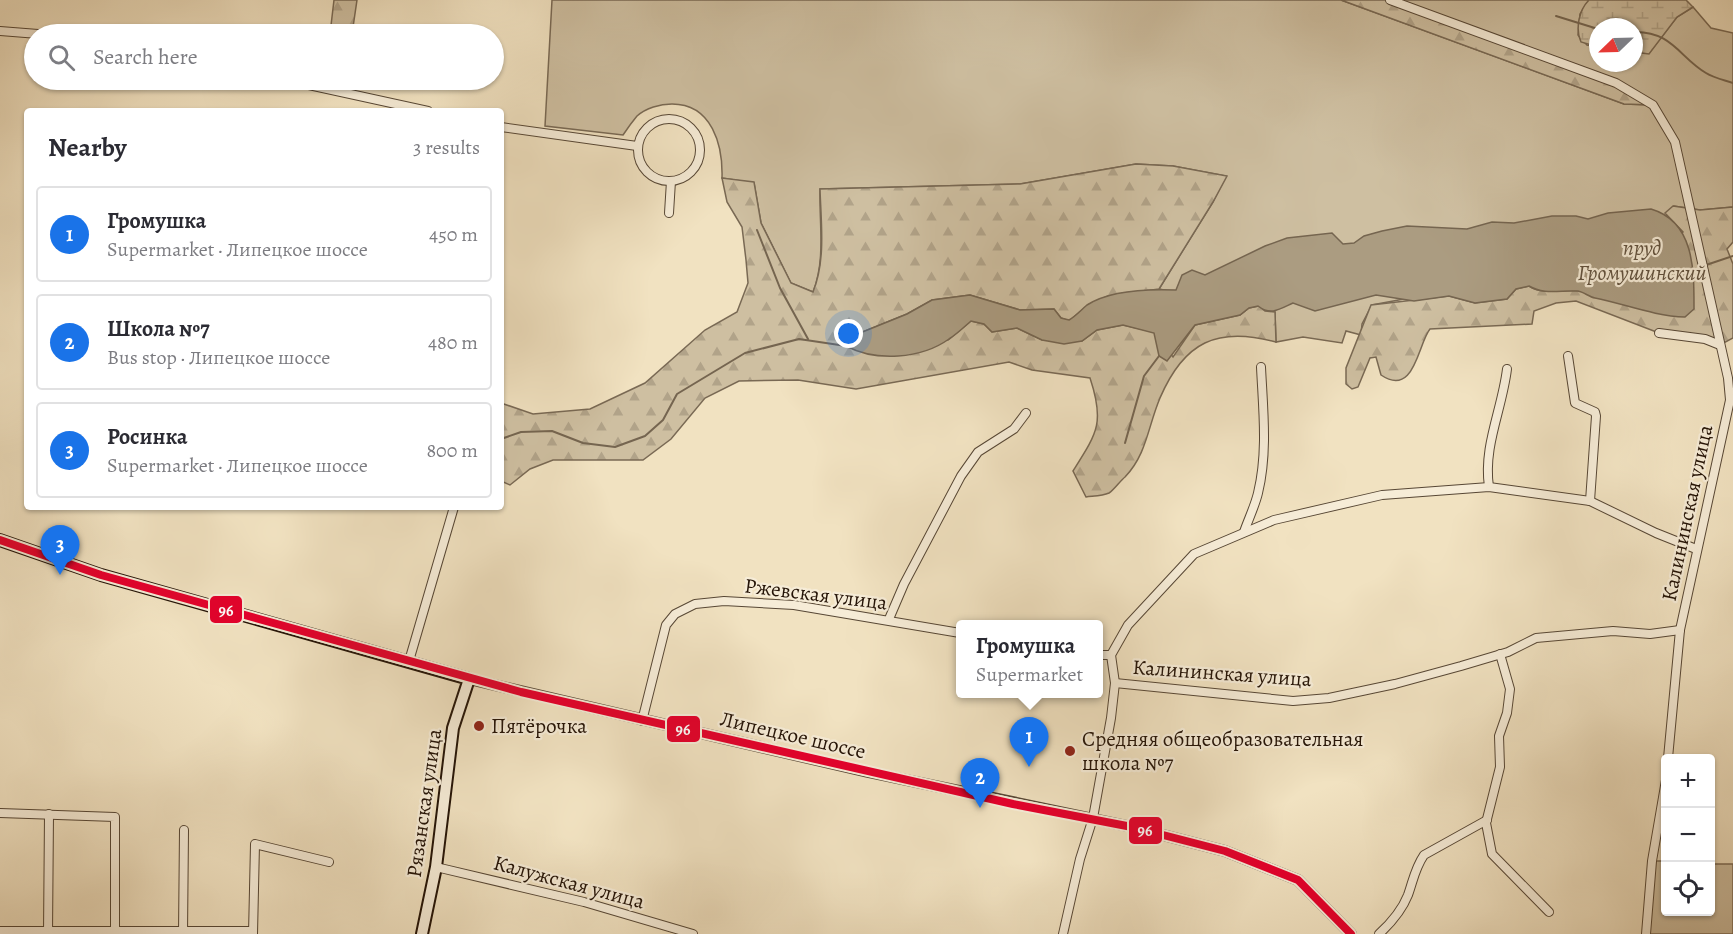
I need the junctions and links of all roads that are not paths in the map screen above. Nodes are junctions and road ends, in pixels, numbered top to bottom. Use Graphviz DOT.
graph roads {
  1 [pos="1390,0"];
  2 [pos="0,31"];
  3 [pos="24,33"];
  4 [pos="332,90"];
  5 [pos="414,108"];
  6 [pos="504,127"];
  7 [pos="637,146"];
  8 [pos="671,181"];
  9 [pos="669,213"];
  10 [pos="1659,333"];
  11 [pos="1720,345"];
  12 [pos="1568,356"];
  13 [pos="1261,367"];
  14 [pos="1507,369"];
  15 [pos="1026,413"];
  16 [pos="1489,487"];
  17 [pos="1590,501"];
  18 [pos="453,510"];
  19 [pos="1244,532"];
  20 [pos="0,540"];
  21 [pos="1696,549"];
  22 [pos="889,619"];
  23 [pos="1680,630"];
  24 [pos="956,632"];
  25 [pos="1500,654"];
  26 [pos="1103,655"];
  27 [pos="1112,655"];
  28 [pos="409,662"];
  29 [pos="469,679"];
  30 [pos="1115,683"];
  31 [pos="642,721"];
  32 [pos="1668,754"];
  33 [pos="1661,805"];
  34 [pos="0,813"];
  35 [pos="49,814"];
  36 [pos="1093,818"];
  37 [pos="1487,820"];
  38 [pos="184,830"];
  39 [pos="329,862"];
  40 [pos="436,867"];
  41 [pos="1550,912"];
  42 [pos="0,931"];
  43 [pos="253,932"];
  44 [pos="48,933"];
  45 [pos="115,933"];
  46 [pos="183,933"];
  47 [pos="422,934"];
  48 [pos="693,934"];
  49 [pos="1063,934"];
  50 [pos="1351,934"];
  51 [pos="1379,934"];
  52 [pos="1646,934"];
  1 -- 11 [label="street, Калининская улица"];
  2 -- 3 [label="street"];
  4 -- 5 [label="street"];
  6 -- 7 [label="street"];
  7 -- 8 [label="street"];
  7 -- 8 [label="street"];
  8 -- 9 [label="street"];
  10 -- 11 [label="street"];
  11 -- 21 [label="street, Калининская улица"];
  12 -- 17 [label="street"];
  13 -- 19 [label="street"];
  14 -- 16 [label="street"];
  15 -- 22 [label="street"];
  16 -- 17 [label="street"];
  16 -- 19 [label="street"];
  17 -- 21 [label="street"];
  18 -- 28 [label="street"];
  19 -- 27 [label="street"];
  20 -- 28 [label="main road, Липецкое шоссе"];
  21 -- 23 [label="street, Калининская улица"];
  22 -- 24 [label="street, Ржевская улица"];
  22 -- 31 [label="street, Ржевская улица"];
  23 -- 25 [label="street, Калининская улица"];
  23 -- 32 [label="street, Калининская улица"];
  25 -- 30 [label="street, Калининская улица"];
  25 -- 37 [label="street"];
  26 -- 27 [label="street"];
  27 -- 30 [label="street"];
  28 -- 29 [label="main road, Липецкое шоссе"];
  29 -- 31 [label="street, Липецкое шоссе"];
  29 -- 40 [label="main road, Рязанская улица"];
  30 -- 36 [label="street"];
  31 -- 36 [label="street, Липецкое шоссе"];
  33 -- 52 [label="street"];
  34 -- 35 [label="street"];
  35 -- 44 [label="street"];
  35 -- 45 [label="street"];
  36 -- 49 [label="street"];
  36 -- 50 [label="street, Липецкое шоссе"];
  37 -- 41 [label="street"];
  37 -- 51 [label="street"];
  38 -- 46 [label="street"];
  39 -- 43 [label="street"];
  40 -- 47 [label="main road, Рязанская улица"];
  40 -- 48 [label="street, Калужская улица"];
  42 -- 44 [label="street"];
  43 -- 46 [label="street"];
  44 -- 45 [label="street"];
  45 -- 46 [label="street"];
}
